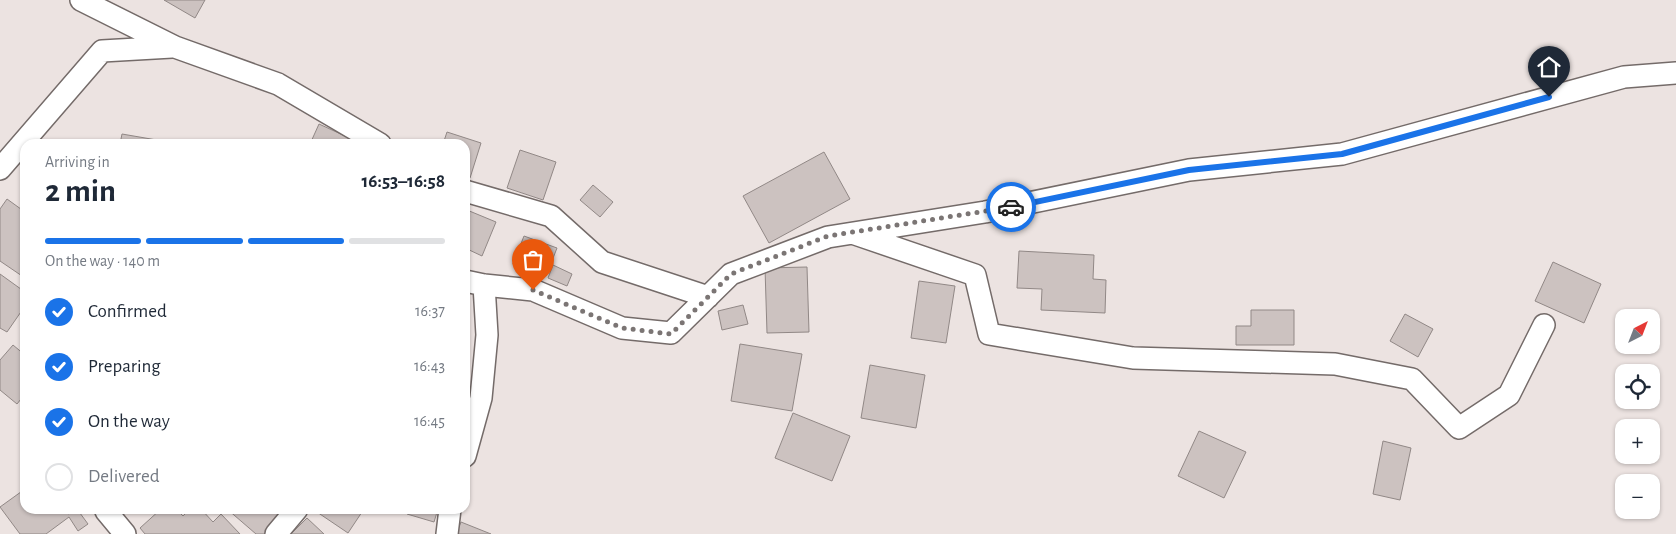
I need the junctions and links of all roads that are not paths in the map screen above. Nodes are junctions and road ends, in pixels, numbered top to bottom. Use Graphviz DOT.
graph roads {
  1 [pos="80,0"];
  2 [pos="175,47"];
  3 [pos="1676,73"];
  4 [pos="26,139"];
  5 [pos="372,139"];
  6 [pos="20,146"];
  7 [pos="0,169"];
  8 [pos="470,192"];
  9 [pos="853,233"];
  10 [pos="474,283"];
  11 [pos="708,297"];
  12 [pos="1544,325"];
  13 [pos="470,438"];
  14 [pos="111,514"];
  15 [pos="293,514"];
  16 [pos="450,514"];
  17 [pos="125,534"];
  18 [pos="276,534"];
  19 [pos="448,534"];
  1 -- 2 [label="street"];
  2 -- 4 [label="street"];
  2 -- 5 [label="street"];
  3 -- 9 [label="street"];
  6 -- 7 [label="street"];
  8 -- 11 [label="street"];
  9 -- 11 [label="street"];
  9 -- 12 [label="street"];
  10 -- 11 [label="street"];
  10 -- 13 [label="street"];
  14 -- 17 [label="street"];
  15 -- 18 [label="street"];
  16 -- 19 [label="street"];
}
